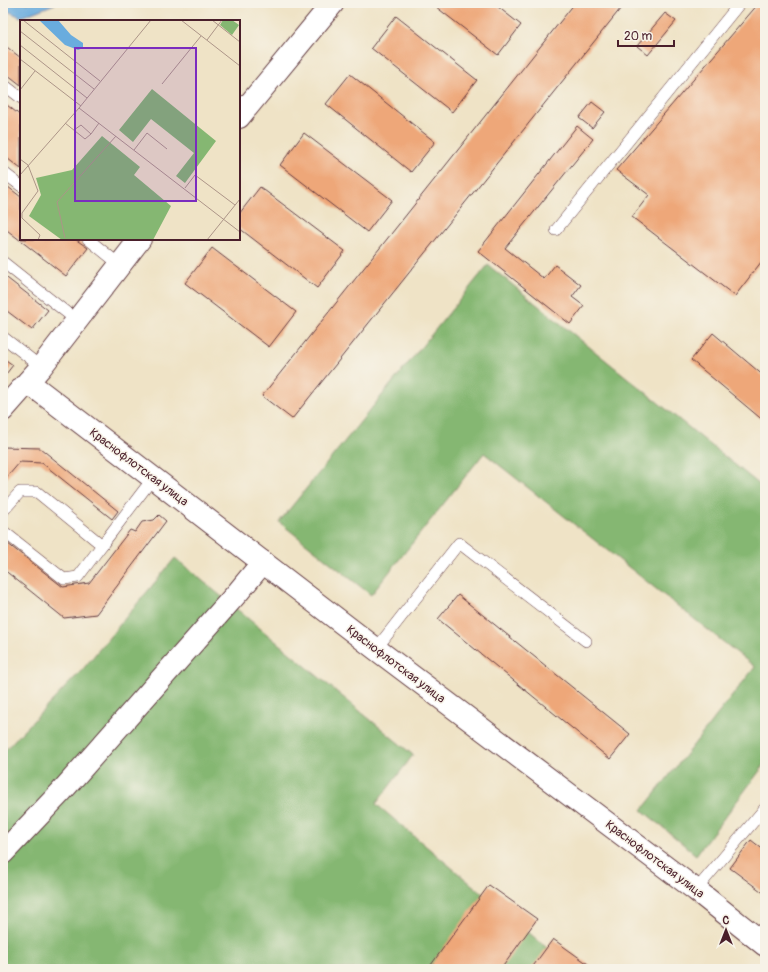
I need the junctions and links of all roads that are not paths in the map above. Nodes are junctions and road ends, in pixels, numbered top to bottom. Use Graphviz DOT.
graph roads {
  1 [pos="334,3"];
  2 [pos="740,3"];
  3 [pos="3,84"];
  4 [pos="20,97"];
  5 [pos="240,116"];
  6 [pos="3,172"];
  7 [pos="20,185"];
  8 [pos="556,230"];
  9 [pos="89,240"];
  10 [pos="139,240"];
  11 [pos="3,262"];
  12 [pos="120,264"];
  13 [pos="76,320"];
  14 [pos="3,337"];
  15 [pos="34,374"];
  16 [pos="3,410"];
  17 [pos="153,478"];
  18 [pos="3,511"];
  19 [pos="3,531"];
  20 [pos="102,546"];
  21 [pos="263,562"];
  22 [pos="586,641"];
  23 [pos="376,649"];
  24 [pos="765,808"];
  25 [pos="3,853"];
  26 [pos="696,890"];
  27 [pos="765,945"];
  1 -- 5 [label="street"];
  2 -- 8 [label="lane"];
  3 -- 4 [label="lane"];
  6 -- 7 [label="lane"];
  9 -- 12 [label="lane"];
  10 -- 12 [label="street"];
  11 -- 13 [label="lane"];
  12 -- 13 [label="street"];
  13 -- 15 [label="street"];
  14 -- 15 [label="lane"];
  15 -- 16 [label="street"];
  15 -- 17 [label="street, Краснофлотская улица"];
  17 -- 20 [label="lane"];
  17 -- 21 [label="street, Краснофлотская улица"];
  18 -- 20 [label="lane"];
  19 -- 20 [label="lane"];
  21 -- 23 [label="street, Краснофлотская улица"];
  21 -- 25 [label="street"];
  22 -- 23 [label="lane"];
  23 -- 26 [label="street, Краснофлотская улица"];
  24 -- 26 [label="lane"];
  26 -- 27 [label="street, Краснофлотская улица"];
}
